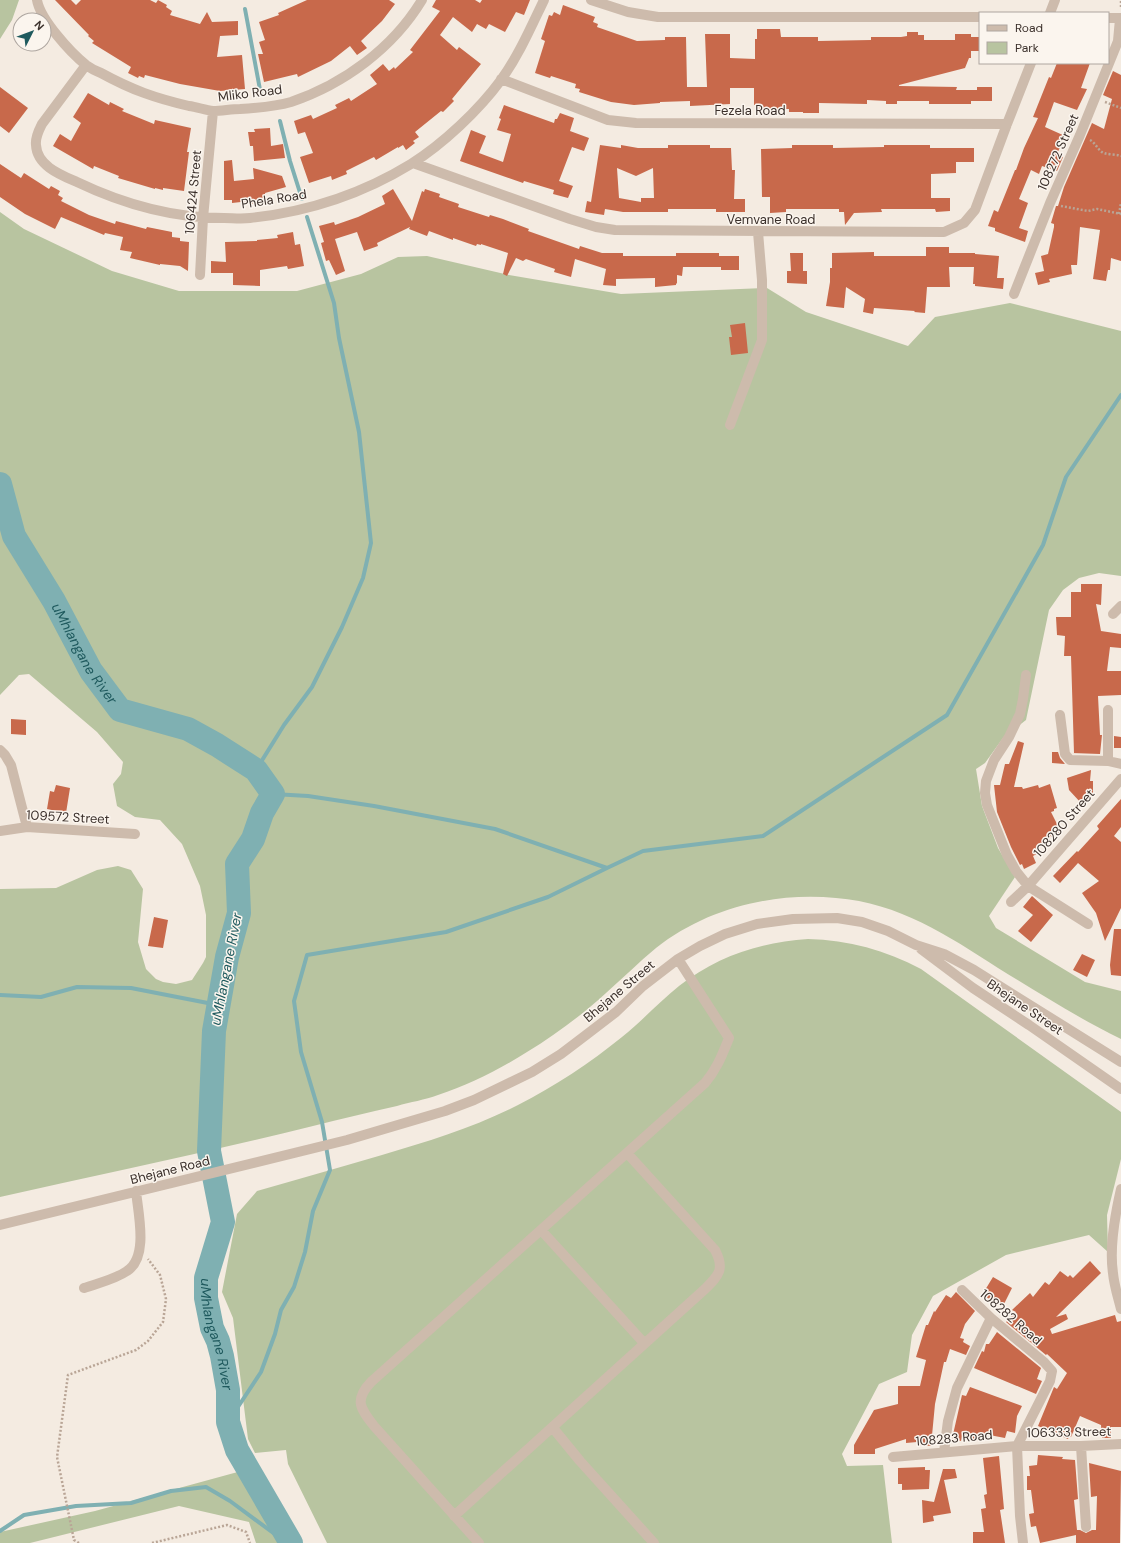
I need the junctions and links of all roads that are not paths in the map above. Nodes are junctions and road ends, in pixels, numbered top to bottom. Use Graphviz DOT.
graph roads {
  1 [pos="37,0"];
  2 [pos="422,0"];
  3 [pos="544,0"];
  4 [pos="590,0"];
  5 [pos="1055,0"];
  6 [pos="1050,12"];
  7 [pos="979,17"];
  8 [pos="1109,18"];
  9 [pos="1121,18"];
  10 [pos="1031,64"];
  11 [pos="86,65"];
  12 [pos="501,79"];
  13 [pos="213,111"];
  14 [pos="1006,124"];
  15 [pos="413,163"];
  16 [pos="202,218"];
  17 [pos="758,232"];
  18 [pos="200,274"];
  19 [pos="1014,294"];
  20 [pos="730,425"];
  21 [pos="1121,606"];
  22 [pos="1112,614"];
  23 [pos="1026,675"];
  24 [pos="1108,710"];
  25 [pos="1060,715"];
  26 [pos="0,750"];
  27 [pos="1108,761"];
  28 [pos="1121,764"];
  29 [pos="1121,779"];
  30 [pos="27,827"];
  31 [pos="0,830"];
  32 [pos="135,834"];
  33 [pos="1028,886"];
  34 [pos="1011,902"];
  35 [pos="1088,924"];
  36 [pos="916,945"];
  37 [pos="678,959"];
  38 [pos="1110,1055"];
  39 [pos="1121,1056"];
  40 [pos="1121,1062"];
  41 [pos="1121,1089"];
  42 [pos="347,1140"];
  43 [pos="627,1153"];
  44 [pos="1121,1189"];
  45 [pos="136,1191"];
  46 [pos="0,1225"];
  47 [pos="542,1230"];
  48 [pos="84,1288"];
  49 [pos="962,1290"];
  50 [pos="1121,1309"];
  51 [pos="991,1318"];
  52 [pos="644,1343"];
  53 [pos="552,1428"];
  54 [pos="1121,1444"];
  55 [pos="1017,1446"];
  56 [pos="1081,1446"];
  57 [pos="944,1452"];
  58 [pos="893,1457"];
  59 [pos="454,1516"];
  60 [pos="1086,1527"];
  61 [pos="479,1543"];
  62 [pos="654,1543"];
  63 [pos="1023,1543"];
  1 -- 11 [label="street, Mliko Road"];
  2 -- 13 [label="street, Mliko Road"];
  3 -- 12 [label="street, Phela Road"];
  4 -- 7 [label="street"];
  5 -- 6 [label="street"];
  8 -- 9 [label="street"];
  9 -- 19 [label="street, 108272 Street"];
  10 -- 14 [label="street, Vemvane Road"];
  11 -- 13 [label="street, Mliko Road"];
  11 -- 16 [label="street, Phela Road"];
  12 -- 14 [label="street, Fezela Road"];
  12 -- 15 [label="street, Phela Road"];
  13 -- 16 [label="street, 106424 Street"];
  14 -- 17 [label="street, Vemvane Road"];
  15 -- 16 [label="street, Phela Road"];
  15 -- 17 [label="street, Vemvane Road"];
  16 -- 18 [label="street, 106424 Street"];
  17 -- 20 [label="street"];
  21 -- 22 [label="street"];
  23 -- 33 [label="street"];
  24 -- 27 [label="street"];
  25 -- 27 [label="street"];
  26 -- 30 [label="street"];
  27 -- 28 [label="street"];
  29 -- 33 [label="street, 108280 Street"];
  30 -- 31 [label="street, 109572 Street"];
  30 -- 32 [label="street, 109572 Street"];
  33 -- 34 [label="street, 108280 Street"];
  33 -- 35 [label="street"];
  36 -- 37 [label="street, Bhejane Street"];
  36 -- 38 [label="street, Bhejane Street"];
  36 -- 41 [label="street, Bhejane Street"];
  37 -- 42 [label="street, Bhejane Street"];
  37 -- 43 [label="street"];
  38 -- 39 [label="street"];
  38 -- 40 [label="street, Bhejane Street"];
  42 -- 45 [label="street, Bhejane Road"];
  43 -- 47 [label="street"];
  43 -- 52 [label="street"];
  44 -- 50 [label="street"];
  45 -- 46 [label="street, Bhejane Road"];
  45 -- 48 [label="street"];
  47 -- 52 [label="street"];
  47 -- 59 [label="street"];
  49 -- 51 [label="street, 108282 Road"];
  51 -- 55 [label="street, 108282 Road"];
  51 -- 57 [label="street"];
  52 -- 53 [label="street"];
  53 -- 59 [label="street"];
  53 -- 62 [label="street"];
  54 -- 56 [label="street, 106333 Street"];
  55 -- 56 [label="street, 106333 Street"];
  55 -- 57 [label="street, 108283 Road"];
  55 -- 63 [label="street"];
  56 -- 60 [label="street"];
  57 -- 58 [label="street, 108283 Road"];
  59 -- 61 [label="street"];
}
